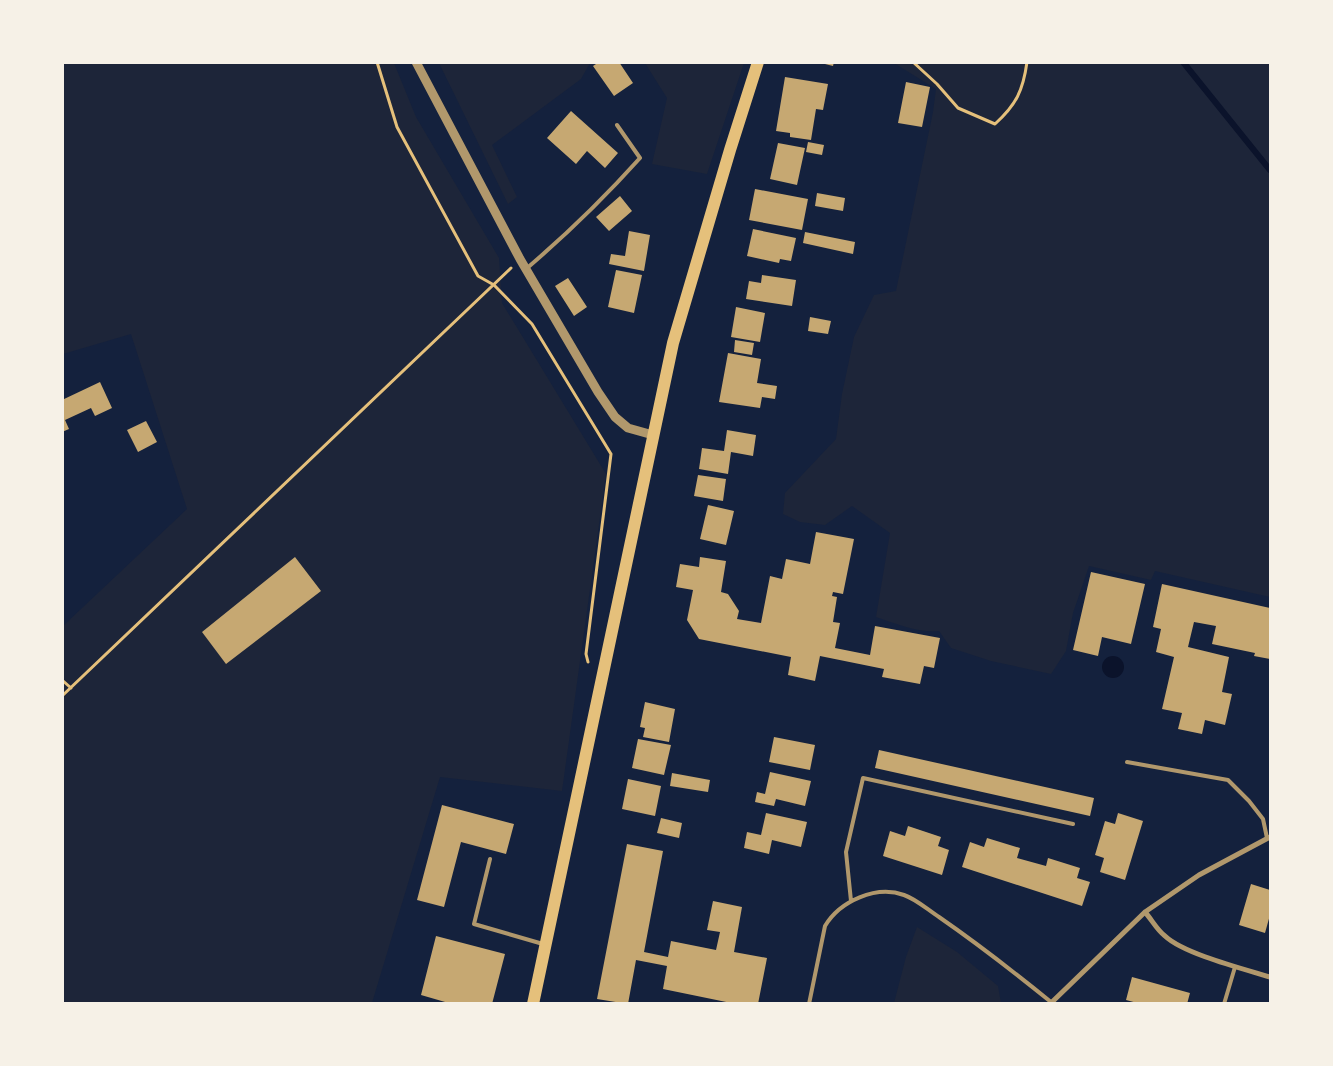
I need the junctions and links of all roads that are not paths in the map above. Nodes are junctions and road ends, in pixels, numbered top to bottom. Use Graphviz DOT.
graph roads {
  1 [pos="416,62"];
  2 [pos="758,62"];
  3 [pos="617,125"];
  4 [pos="526,268"];
  5 [pos="653,435"];
  6 [pos="1128,762"];
  7 [pos="1073,824"];
  8 [pos="1269,838"];
  9 [pos="490,859"];
  10 [pos="852,901"];
  11 [pos="1145,912"];
  12 [pos="545,945"];
  13 [pos="1235,967"];
  14 [pos="1270,977"];
  15 [pos="1050,1003"];
  16 [pos="533,1004"];
  17 [pos="810,1004"];
  18 [pos="1224,1004"];
  1 -- 4 [label="street"];
  2 -- 5 [label="main road"];
  3 -- 4 [label="lane"];
  4 -- 5 [label="street"];
  5 -- 12 [label="main road"];
  6 -- 8 [label="lane"];
  7 -- 10 [label="lane"];
  8 -- 11 [label="street"];
  9 -- 12 [label="lane"];
  10 -- 15 [label="lane"];
  10 -- 17 [label="lane"];
  11 -- 13 [label="street"];
  11 -- 15 [label="street"];
  12 -- 16 [label="main road"];
  13 -- 14 [label="street"];
  13 -- 18 [label="lane"];
}
